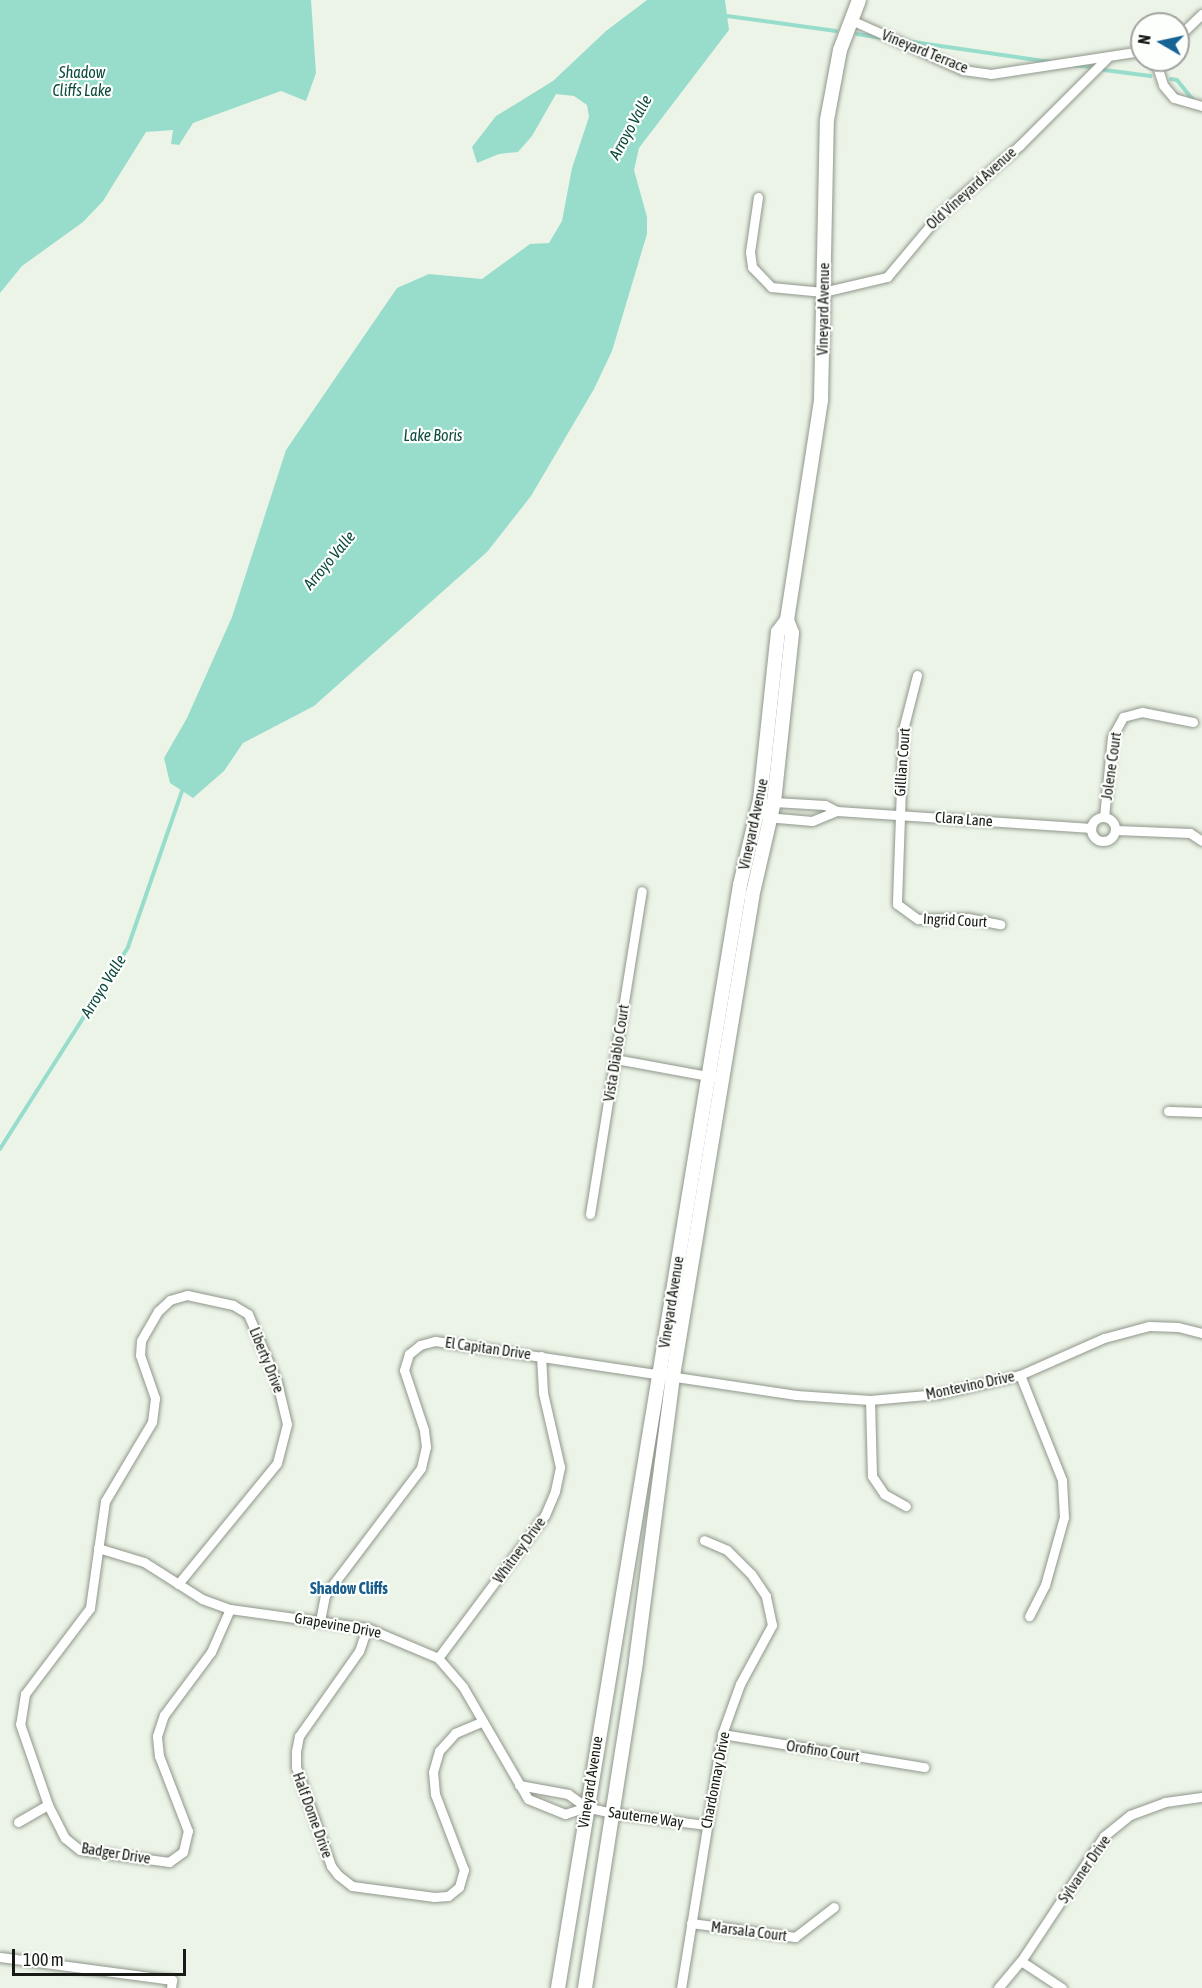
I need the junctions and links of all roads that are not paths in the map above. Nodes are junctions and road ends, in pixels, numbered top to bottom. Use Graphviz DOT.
graph roads {
  1 [pos="859,0"];
  2 [pos="1202,14"];
  3 [pos="851,20"];
  4 [pos="1190,26"];
  5 [pos="1130,53"];
  6 [pos="1107,58"];
  7 [pos="1159,72"];
  8 [pos="1202,106"];
  9 [pos="758,197"];
  10 [pos="823,292"];
  11 [pos="787,620"];
  12 [pos="916,675"];
  13 [pos="1193,722"];
  14 [pos="774,802"];
  15 [pos="837,811"];
  16 [pos="899,814"];
  17 [pos="764,817"];
  18 [pos="1104,817"];
  19 [pos="1091,828"];
  20 [pos="1116,830"];
  21 [pos="1202,841"];
  22 [pos="642,891"];
  23 [pos="1000,924"];
  24 [pos="615,1059"];
  25 [pos="708,1076"];
  26 [pos="722,1079"];
  27 [pos="1168,1111"];
  28 [pos="1202,1112"];
  29 [pos="590,1214"];
  30 [pos="1202,1333"];
  31 [pos="541,1356"];
  32 [pos="1020,1374"];
  33 [pos="666,1375"];
  34 [pos="870,1400"];
  35 [pos="906,1506"];
  36 [pos="704,1540"];
  37 [pos="98,1548"];
  38 [pos="178,1584"];
  39 [pos="230,1610"];
  40 [pos="1029,1616"];
  41 [pos="320,1621"];
  42 [pos="368,1628"];
  43 [pos="438,1658"];
  44 [pos="483,1720"];
  45 [pos="722,1734"];
  46 [pos="924,1767"];
  47 [pos="519,1785"];
  48 [pos="1202,1797"];
  49 [pos="48,1805"];
  50 [pos="586,1807"];
  51 [pos="612,1813"];
  52 [pos="18,1822"];
  53 [pos="706,1826"];
  54 [pos="834,1907"];
  55 [pos="691,1923"];
  56 [pos="0,1958"];
  57 [pos="1021,1961"];
  58 [pos="171,1988"];
  59 [pos="558,1988"];
  60 [pos="585,1988"];
  61 [pos="681,1988"];
  62 [pos="998,1988"];
  63 [pos="1062,1988"];
  1 -- 3 [label="street, Vineyard Avenue"];
  2 -- 4 [label="street"];
  3 -- 6 [label="street, Vineyard Terrace"];
  3 -- 10 [label="street, Vineyard Avenue"];
  5 -- 6 [label="street, Vineyard Terrace"];
  6 -- 10 [label="street, Old Vineyard Avenue"];
  7 -- 8 [label="street"];
  9 -- 10 [label="street, Old Vineyard Avenue"];
  10 -- 11 [label="street, Vineyard Avenue"];
  11 -- 14 [label="street, Vineyard Avenue"];
  11 -- 17 [label="street, Vineyard Avenue"];
  12 -- 16 [label="street, Gillian Court"];
  13 -- 18 [label="street, Jolene Court"];
  14 -- 15 [label="street, Clara Lane"];
  14 -- 17 [label="street, Vineyard Avenue"];
  15 -- 16 [label="street, Clara Lane"];
  15 -- 17 [label="street, Clara Lane"];
  16 -- 19 [label="street, Clara Lane"];
  16 -- 23 [label="street, Ingrid Court"];
  17 -- 25 [label="street, Vineyard Avenue"];
  17 -- 26 [label="street, Vineyard Avenue"];
  18 -- 19 [label="street"];
  18 -- 20 [label="street"];
  19 -- 20 [label="street"];
  20 -- 21 [label="street"];
  22 -- 24 [label="street, Vista Diablo Court"];
  24 -- 25 [label="street"];
  24 -- 29 [label="street, Vista Diablo Court"];
  25 -- 26 [label="street"];
  25 -- 33 [label="street, Vineyard Avenue"];
  26 -- 33 [label="street, Vineyard Avenue"];
  27 -- 28 [label="street"];
  30 -- 32 [label="street, Montevino Drive"];
  31 -- 33 [label="street, El Capitan Drive"];
  31 -- 41 [label="street, El Capitan Drive"];
  31 -- 43 [label="street, Whitney Drive"];
  32 -- 34 [label="street, Montevino Drive"];
  32 -- 40 [label="street"];
  33 -- 34 [label="street, Montevino Drive"];
  33 -- 50 [label="street, Vineyard Avenue"];
  33 -- 51 [label="street, Vineyard Avenue"];
  34 -- 35 [label="street"];
  36 -- 45 [label="street, Chardonnay Drive"];
  37 -- 38 [label="street, Grapevine Drive"];
  37 -- 38 [label="street, Liberty Drive"];
  37 -- 49 [label="street, Badger Drive"];
  38 -- 39 [label="street, Grapevine Drive"];
  39 -- 41 [label="street, Grapevine Drive"];
  39 -- 49 [label="street, Badger Drive"];
  41 -- 42 [label="street, Grapevine Drive"];
  42 -- 43 [label="street, Grapevine Drive"];
  42 -- 44 [label="street, Half Dome Drive"];
  43 -- 44 [label="street, Grapevine Drive"];
  44 -- 47 [label="street, Grapevine Drive"];
  45 -- 46 [label="street, Orofino Court"];
  45 -- 53 [label="street, Chardonnay Drive"];
  47 -- 50 [label="street"];
  47 -- 50 [label="street, Grapevine Drive"];
  48 -- 57 [label="street, Sylvaner Drive"];
  49 -- 52 [label="street"];
  50 -- 51 [label="street, Sauterne Way"];
  50 -- 59 [label="street, Vineyard Avenue"];
  51 -- 53 [label="street, Sauterne Way"];
  51 -- 60 [label="street, Vineyard Avenue"];
  53 -- 55 [label="street, Chardonnay Drive"];
  54 -- 55 [label="street, Marsala Court"];
  55 -- 61 [label="street, Chardonnay Drive"];
  56 -- 58 [label="street"];
  57 -- 62 [label="street, Sylvaner Drive"];
  57 -- 63 [label="street"];
}
